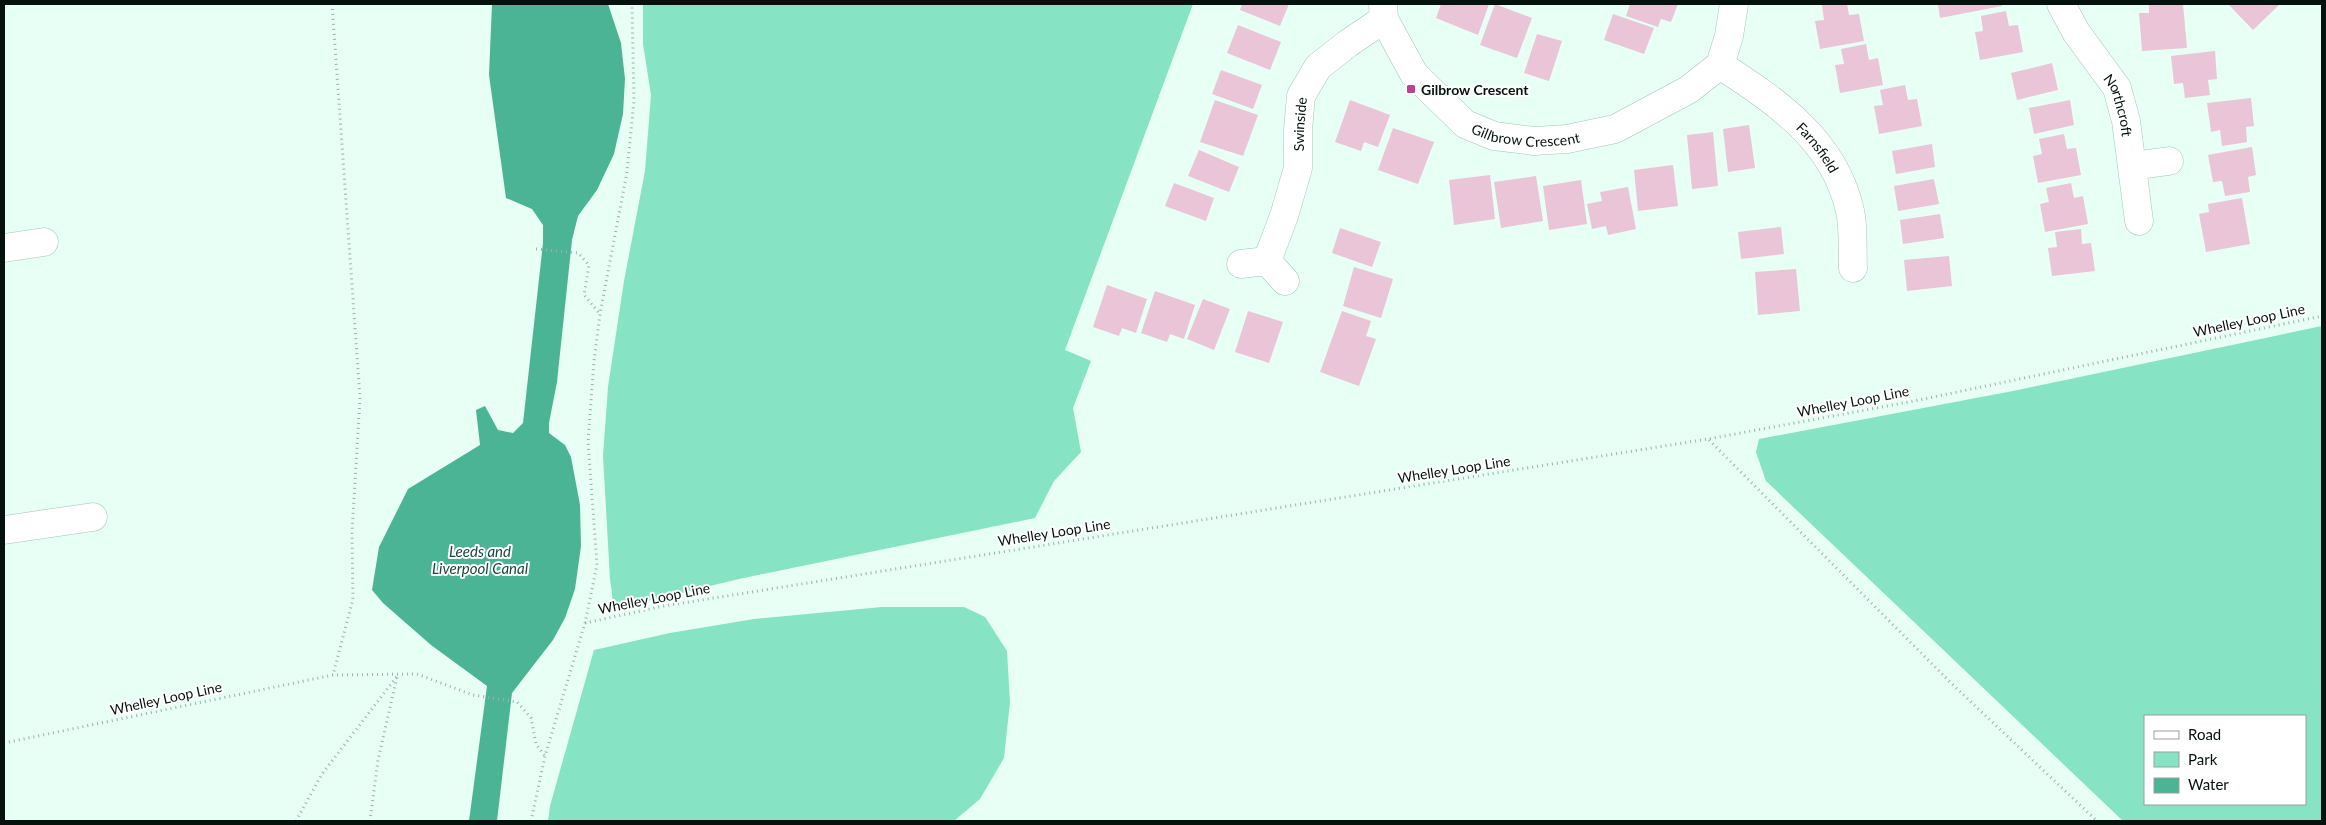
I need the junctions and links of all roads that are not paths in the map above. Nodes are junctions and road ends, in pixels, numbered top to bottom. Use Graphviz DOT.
graph roads {
  1 [pos="1734,4"];
  2 [pos="2061,4"];
  3 [pos="1383,12"];
  4 [pos="1720,65"];
  5 [pos="2168,161"];
  6 [pos="2132,166"];
  7 [pos="2139,221"];
  8 [pos="44,242"];
  9 [pos="4,248"];
  10 [pos="1853,268"];
  11 [pos="1285,281"];
  12 [pos="93,517"];
  13 [pos="4,530"];
  1 -- 4 [label="street"];
  2 -- 6 [label="street, Northcroft"];
  3 -- 4 [label="street, Gillbrow Crescent"];
  3 -- 11 [label="street, Swinside"];
  4 -- 10 [label="street, Farnsfield"];
  5 -- 6 [label="street"];
  6 -- 7 [label="street, Northcroft"];
  8 -- 9 [label="street"];
  12 -- 13 [label="street"];
}
